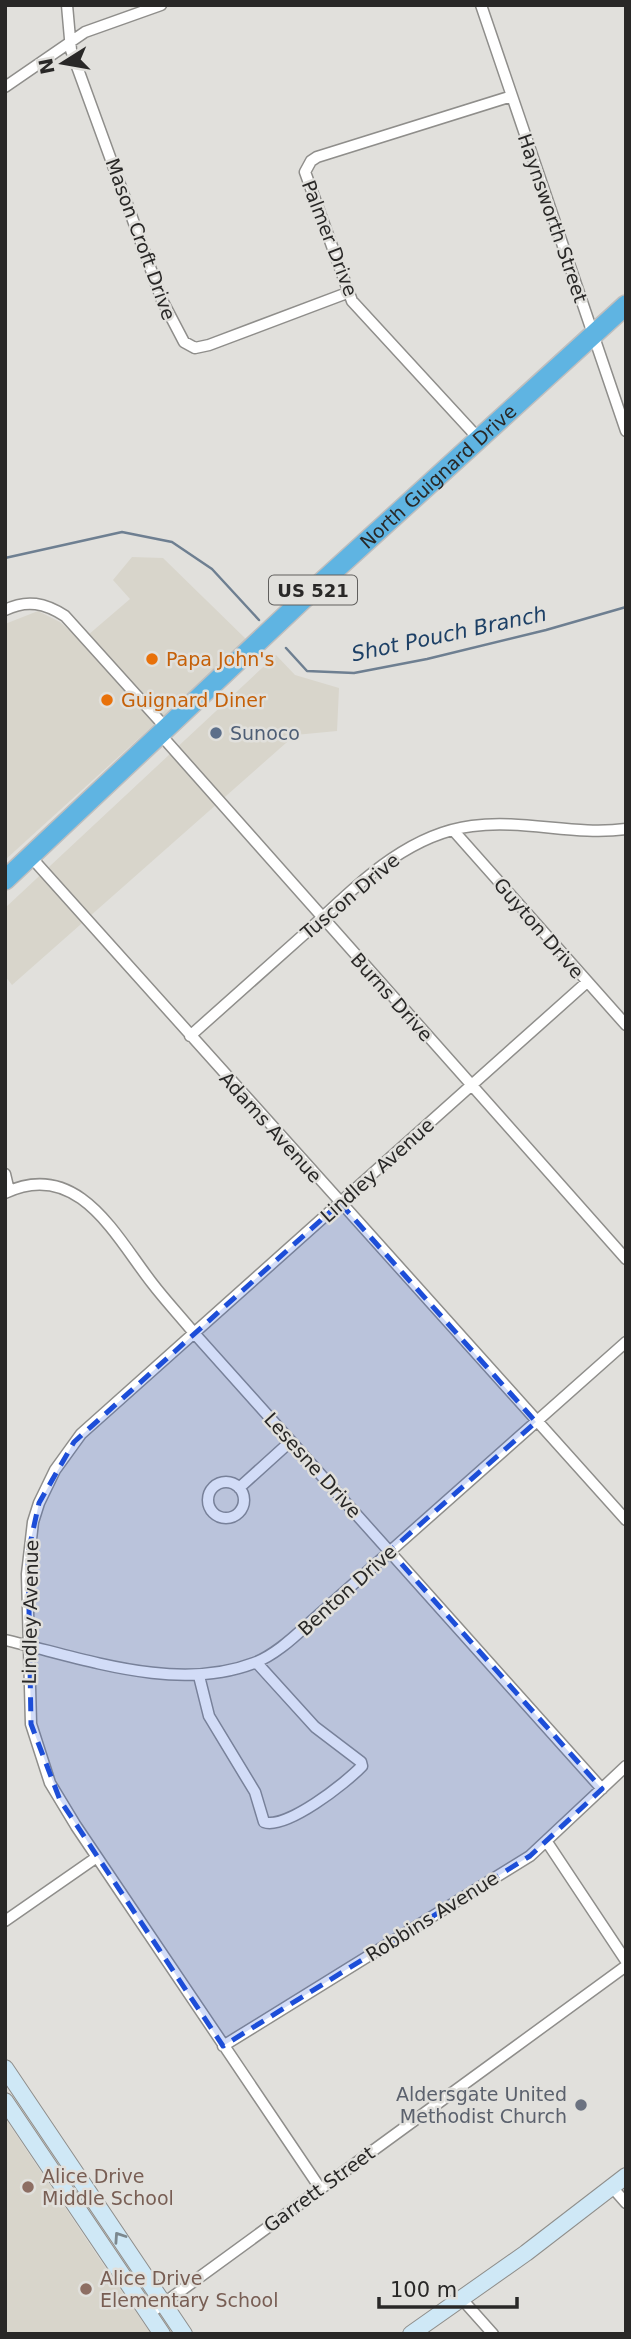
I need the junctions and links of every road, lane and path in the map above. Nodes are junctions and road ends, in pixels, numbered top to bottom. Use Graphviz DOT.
graph roads {
  1 [pos="67,5"];
  2 [pos="162,5"];
  3 [pos="481,5"];
  4 [pos="69,41"];
  5 [pos="5,87"];
  6 [pos="512,96"];
  7 [pos="347,292"];
  8 [pos="626,305"];
  9 [pos="593,335"];
  10 [pos="626,431"];
  11 [pos="479,439"];
  12 [pos="5,610"];
  13 [pos="163,731"];
  14 [pos="453,830"];
  15 [pos="626,830"];
  16 [pos="30,856"];
  17 [pos="5,880"];
  18 [pos="322,918"];
  19 [pos="587,982"];
  20 [pos="626,1025"];
  21 [pos="190,1036"];
  22 [pos="471,1086"];
  23 [pos="5,1174"];
  24 [pos="7,1192"];
  25 [pos="340,1203"];
  26 [pos="626,1259"];
  27 [pos="194,1333"];
  28 [pos="626,1342"];
  29 [pos="536,1422"];
  30 [pos="291,1441"];
  31 [pos="239,1488"];
  32 [pos="626,1520"];
  33 [pos="390,1552"];
  34 [pos="5,1640"];
  35 [pos="28,1645"];
  36 [pos="257,1662"];
  37 [pos="199,1676"];
  38 [pos="626,1766"];
  39 [pos="602,1789"];
  40 [pos="547,1842"];
  41 [pos="97,1857"];
  42 [pos="5,1921"];
  43 [pos="626,1963"];
  44 [pos="223,2046"];
  45 [pos="5,2068"];
  46 [pos="5,2101"];
  47 [pos="626,2176"];
  48 [pos="612,2187"];
  49 [pos="320,2188"];
  50 [pos="626,2203"];
  51 [pos="460,2297"];
  52 [pos="163,2302"];
  53 [pos="149,2314"];
  54 [pos="162,2334"];
  55 [pos="184,2334"];
  56 [pos="411,2334"];
  57 [pos="493,2334"];
  1 -- 4 [label="street, Mason Croft Drive"];
  2 -- 4 [label="street"];
  3 -- 6 [label="street, Haynsworth Street"];
  4 -- 5 [label="street"];
  4 -- 7 [label="street, Mason Croft Drive"];
  6 -- 7 [label="street, Palmer Drive"];
  6 -- 9 [label="street, Haynsworth Street"];
  7 -- 11 [label="street, Palmer Drive"];
  8 -- 9 [label="highway, North Guignard Drive / US 521"];
  9 -- 10 [label="street, Haynsworth Street"];
  9 -- 11 [label="highway, North Guignard Drive / US 521"];
  11 -- 13 [label="highway, North Guignard Drive / US 521"];
  12 -- 13 [label="street, Burns Drive"];
  13 -- 16 [label="highway, North Guignard Drive / US 521"];
  13 -- 18 [label="street, Burns Drive"];
  14 -- 15 [label="street, Tuscon Drive"];
  14 -- 18 [label="street, Tuscon Drive"];
  14 -- 19 [label="street, Guyton Drive"];
  16 -- 17 [label="highway, North Guignard Drive / US 521"];
  16 -- 21 [label="street, Adams Avenue"];
  18 -- 21 [label="street, Tuscon Drive"];
  18 -- 22 [label="street, Burns Drive"];
  19 -- 20 [label="street, Guyton Drive"];
  19 -- 22 [label="street, Lindley Avenue"];
  21 -- 25 [label="street, Adams Avenue"];
  22 -- 25 [label="street, Lindley Avenue"];
  22 -- 26 [label="street, Burns Drive"];
  23 -- 24 [label="street"];
  24 -- 27 [label="street, Lesesne Drive"];
  25 -- 27 [label="street, Lindley Avenue"];
  25 -- 29 [label="street, Adams Avenue"];
  27 -- 30 [label="street, Lesesne Drive"];
  27 -- 35 [label="street, Lindley Avenue"];
  28 -- 29 [label="street, Benton Drive"];
  29 -- 32 [label="street, Adams Avenue"];
  29 -- 33 [label="street, Benton Drive"];
  30 -- 31 [label="street"];
  30 -- 33 [label="street, Lesesne Drive"];
  33 -- 36 [label="street, Benton Drive"];
  33 -- 39 [label="street, Lesesne Drive"];
  34 -- 35 [label="street, Benton Drive"];
  35 -- 37 [label="street, Benton Drive"];
  35 -- 41 [label="street, Lindley Avenue"];
  36 -- 37 [label="street, Benton Drive"];
  36 -- 37 [label="street"];
  38 -- 39 [label="street, Robbins Avenue"];
  39 -- 40 [label="street, Robbins Avenue"];
  40 -- 43 [label="street"];
  40 -- 44 [label="street, Robbins Avenue"];
  41 -- 42 [label="street"];
  41 -- 44 [label="street, Lindley Avenue"];
  43 -- 49 [label="street, Garrett Street"];
  44 -- 49 [label="street, Lindley Avenue"];
  52 -- 45 [label="street, one-way"];
  46 -- 53 [label="street"];
  47 -- 48 [label="street"];
  48 -- 50 [label="street"];
  48 -- 51 [label="street"];
  49 -- 52 [label="street, Garrett Street"];
  51 -- 56 [label="street"];
  51 -- 57 [label="street"];
  52 -- 53 [label="street, Garrett Street"];
  52 -- 55 [label="street"];
  53 -- 54 [label="street"];
}
